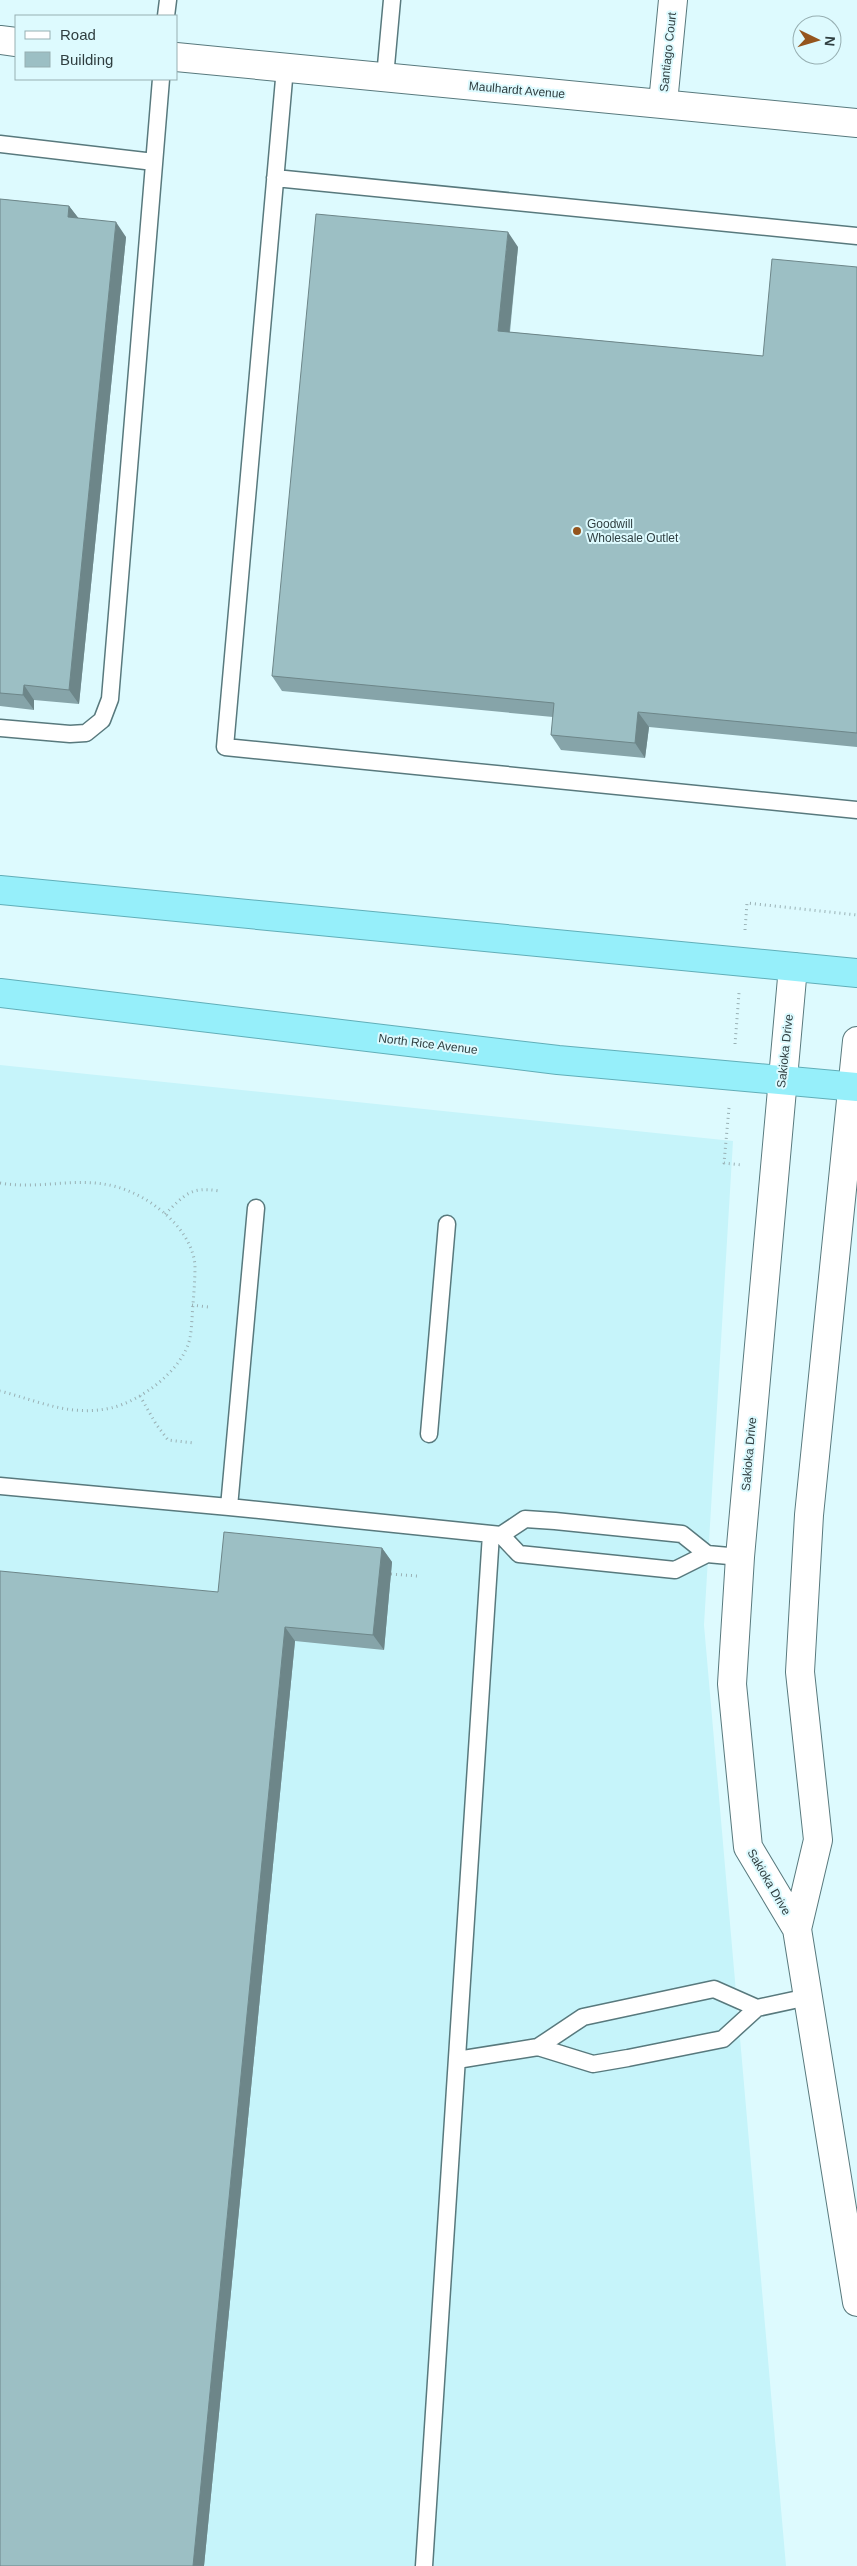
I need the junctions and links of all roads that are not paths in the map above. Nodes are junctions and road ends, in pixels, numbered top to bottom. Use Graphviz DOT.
graph roads {
  1 [pos="168,0"];
  2 [pos="392,0"];
  3 [pos="673,0"];
  4 [pos="166,15"];
  5 [pos="0,40"];
  6 [pos="15,42"];
  7 [pos="178,57"];
  8 [pos="285,68"];
  9 [pos="385,77"];
  10 [pos="161,80"];
  11 [pos="663,103"];
  12 [pos="857,123"];
  13 [pos="0,144"];
  14 [pos="154,162"];
  15 [pos="275,178"];
  16 [pos="857,236"];
  17 [pos="0,728"];
  18 [pos="857,810"];
  19 [pos="0,890"];
  20 [pos="793,967"];
  21 [pos="857,973"];
  22 [pos="0,993"];
  23 [pos="857,1041"];
  24 [pos="781,1080"];
  25 [pos="855,1087"];
  26 [pos="256,1208"];
  27 [pos="447,1224"];
  28 [pos="429,1434"];
  29 [pos="0,1486"];
  30 [pos="230,1507"];
  31 [pos="496,1534"];
  32 [pos="707,1554"];
  33 [pos="740,1557"];
  34 [pos="797,1929"];
  35 [pos="808,1996"];
  36 [pos="757,2008"];
  37 [pos="538,2048"];
  38 [pos="457,2060"];
  39 [pos="857,2302"];
  40 [pos="424,2566"];
  1 -- 4 [label="lane"];
  2 -- 9 [label="lane"];
  3 -- 11 [label="street, Santiago Court"];
  5 -- 6 [label="street"];
  7 -- 8 [label="street, Maulhardt Avenue"];
  8 -- 9 [label="street, Maulhardt Avenue"];
  8 -- 15 [label="lane"];
  9 -- 11 [label="street, Maulhardt Avenue"];
  10 -- 14 [label="lane"];
  11 -- 12 [label="street, Maulhardt Avenue"];
  13 -- 14 [label="lane"];
  14 -- 17 [label="lane"];
  15 -- 16 [label="lane"];
  15 -- 18 [label="lane"];
  19 -- 20 [label="highway"];
  20 -- 21 [label="highway"];
  20 -- 24 [label="street, Sakioka Drive"];
  22 -- 24 [label="highway, North Rice Avenue"];
  23 -- 25 [label="street, Sakioka Drive"];
  24 -- 25 [label="highway, North Rice Avenue"];
  24 -- 33 [label="street, Sakioka Drive"];
  25 -- 34 [label="street, Sakioka Drive"];
  26 -- 30 [label="lane"];
  27 -- 28 [label="lane"];
  29 -- 30 [label="lane"];
  30 -- 31 [label="lane"];
  31 -- 32 [label="lane"];
  31 -- 32 [label="lane"];
  31 -- 38 [label="lane"];
  32 -- 33 [label="lane"];
  33 -- 34 [label="street, Sakioka Drive"];
  34 -- 35 [label="street, Sakioka Drive"];
  35 -- 36 [label="lane"];
  35 -- 39 [label="street, Sakioka Drive"];
  36 -- 37 [label="lane"];
  36 -- 37 [label="lane"];
  37 -- 38 [label="lane"];
  38 -- 40 [label="lane"];
}
